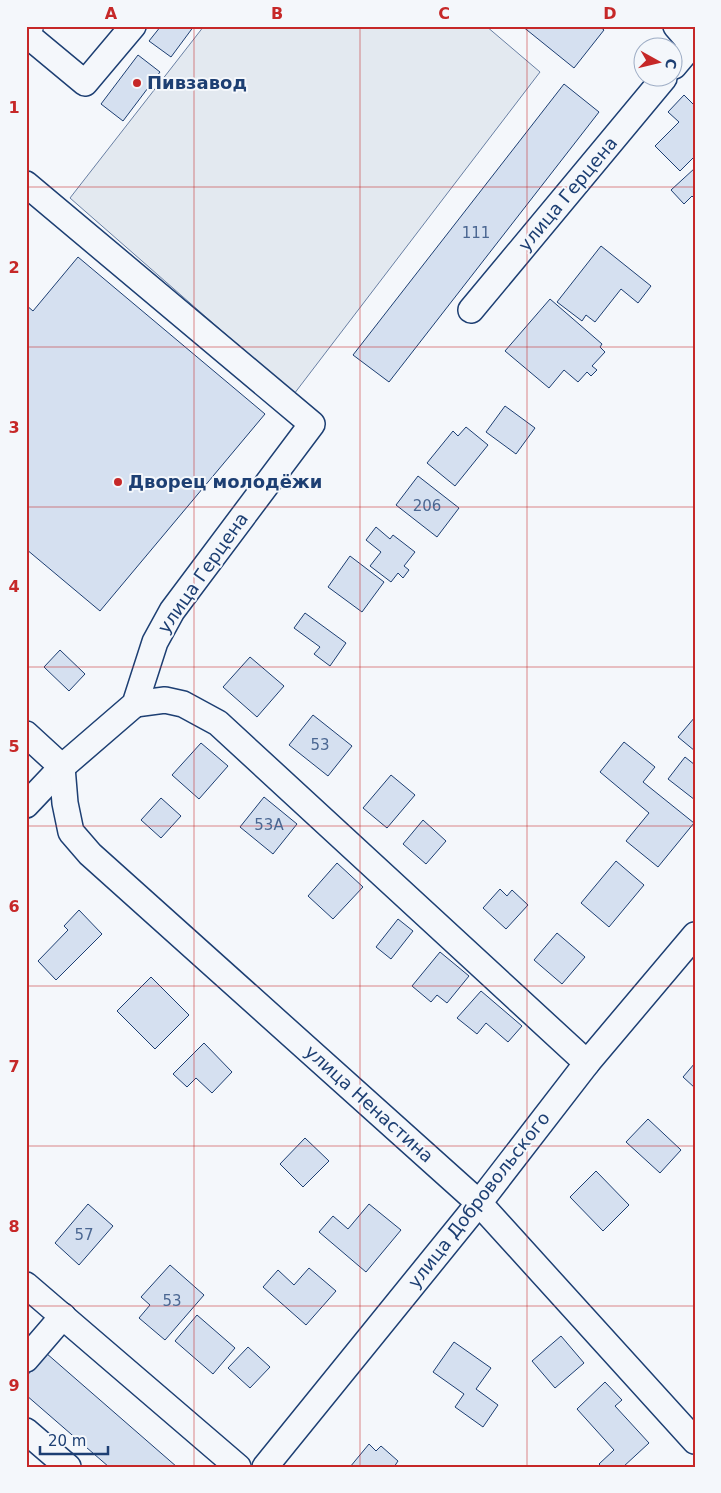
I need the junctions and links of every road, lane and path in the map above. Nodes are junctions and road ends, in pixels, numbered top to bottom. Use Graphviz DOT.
graph roads {
  1 [pos="29,26"];
  2 [pos="134,26"];
  3 [pos="26,29"];
  4 [pos="26,34"];
  5 [pos="656,88"];
  6 [pos="26,184"];
  7 [pos="471,310"];
  8 [pos="134,704"];
  9 [pos="26,734"];
  10 [pos="62,767"];
  11 [pos="26,805"];
  12 [pos="695,935"];
  13 [pos="587,1063"];
  14 [pos="479,1203"];
  15 [pos="26,1285"];
  16 [pos="63,1316"];
  17 [pos="26,1359"];
  18 [pos="27,1433"];
  19 [pos="695,1441"];
  20 [pos="68,1467"];
  21 [pos="238,1467"];
  22 [pos="265,1467"];
  1 -- 3 [label="main road"];
  2 -- 4 [label="street"];
  5 -- 7 [label="street, улица Герцена"];
  6 -- 8 [label="street, улица Герцена"];
  8 -- 10 [label="street, улица Герцена"];
  8 -- 13 [label="street"];
  9 -- 10 [label="street"];
  10 -- 11 [label="street, улица Герцена"];
  10 -- 14 [label="street, улица Ненастина"];
  12 -- 13 [label="street, улица Добровольского"];
  13 -- 14 [label="street, улица Добровольского"];
  14 -- 19 [label="street, улица Ненастина"];
  14 -- 22 [label="street, улица Добровольского"];
  15 -- 16 [label="street"];
  16 -- 17 [label="street"];
  16 -- 21 [label="street"];
  18 -- 20 [label="street"];
}
